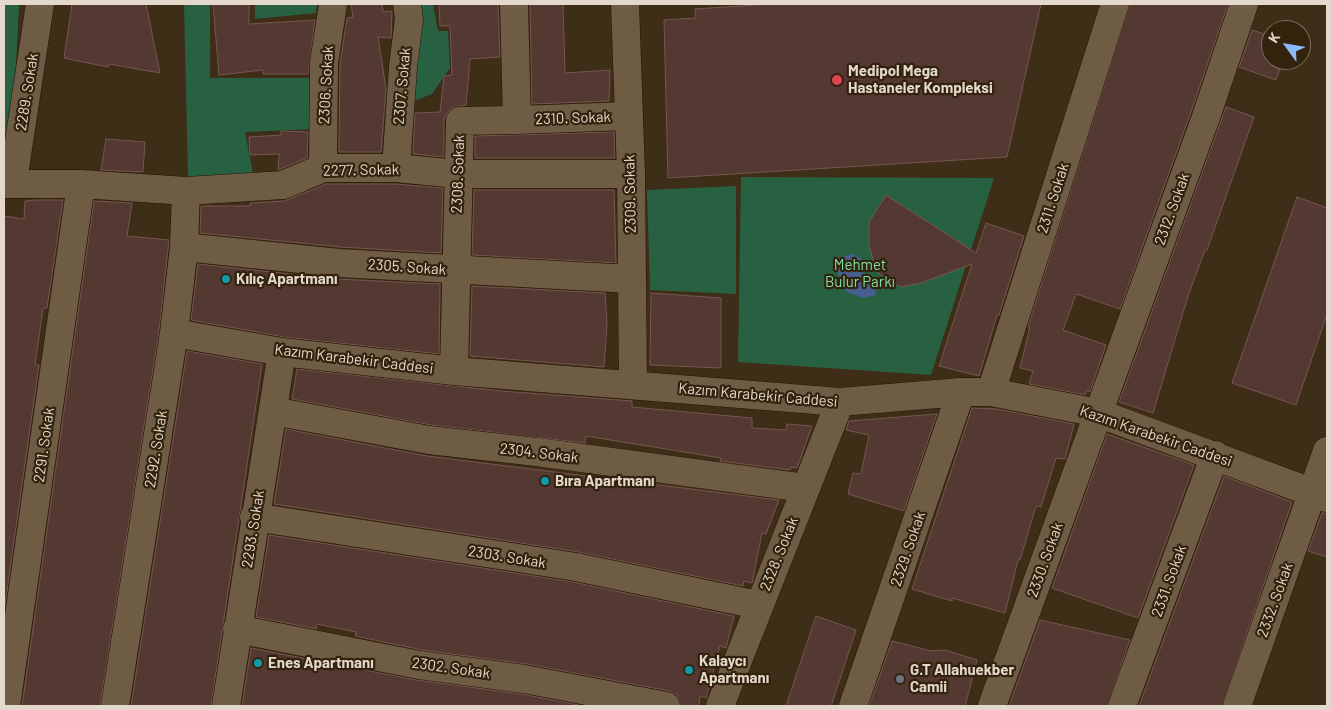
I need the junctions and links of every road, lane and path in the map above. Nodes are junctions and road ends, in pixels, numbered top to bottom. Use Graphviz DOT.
graph roads {
  1 [pos="40,4"];
  2 [pos="333,4"];
  3 [pos="408,4"];
  4 [pos="514,4"];
  5 [pos="625,4"];
  6 [pos="1114,4"];
  7 [pos="1244,4"];
  8 [pos="628,116"];
  9 [pos="517,120"];
  10 [pos="323,168"];
  11 [pos="396,168"];
  12 [pos="4,173"];
  13 [pos="458,174"];
  14 [pos="631,174"];
  15 [pos="4,184"];
  16 [pos="81,184"];
  17 [pos="186,191"];
  18 [pos="184,247"];
  19 [pos="455,271"];
  20 [pos="631,280"];
  21 [pos="174,333"];
  22 [pos="282,352"];
  23 [pos="454,371"];
  24 [pos="633,385"];
  25 [pos="961,392"];
  26 [pos="991,392"];
  27 [pos="840,402"];
  28 [pos="273,411"];
  29 [pos="1098,413"];
  30 [pos="1327,451"];
  31 [pos="1215,455"];
  32 [pos="806,488"];
  33 [pos="1320,495"];
  34 [pos="254,517"];
  35 [pos="14,585"];
  36 [pos="758,605"];
  37 [pos="237,629"];
  38 [pos="6,706"];
  39 [pos="115,706"];
  40 [pos="226,706"];
  41 [pos="666,706"];
  42 [pos="720,706"];
  43 [pos="852,706"];
  44 [pos="992,706"];
  45 [pos="1122,706"];
  46 [pos="1237,706"];
  1 -- 12 [label="street, 2289. Sokak"];
  2 -- 10 [label="street, 2306. Sokak"];
  3 -- 11 [label="street, 2307. Sokak"];
  4 -- 9 [label="street"];
  5 -- 8 [label="street, 2309. Sokak"];
  6 -- 26 [label="street, 2311. Sokak"];
  7 -- 29 [label="street, 2312. Sokak"];
  8 -- 9 [label="street, 2310. Sokak"];
  8 -- 14 [label="street, 2309. Sokak"];
  9 -- 13 [label="street, 2308. Sokak"];
  10 -- 11 [label="street, 2277. Sokak"];
  10 -- 17 [label="street, 2277. Sokak"];
  11 -- 13 [label="street, 2277. Sokak"];
  13 -- 14 [label="street, 2277. Sokak"];
  13 -- 19 [label="street, 2308. Sokak"];
  14 -- 20 [label="street, 2309. Sokak"];
  15 -- 16 [label="street, 2277. Sokak"];
  16 -- 17 [label="street, 2277. Sokak"];
  16 -- 35 [label="street, 2291. Sokak"];
  17 -- 18 [label="street, 2292. Sokak"];
  18 -- 19 [label="street, 2305. Sokak"];
  18 -- 21 [label="street, 2292. Sokak"];
  19 -- 20 [label="street, 2305. Sokak"];
  19 -- 23 [label="street, 2308. Sokak"];
  20 -- 24 [label="street, 2309. Sokak"];
  21 -- 22 [label="street, Kazım Karabekir Caddesi"];
  21 -- 39 [label="street, 2292. Sokak"];
  22 -- 23 [label="street, Kazım Karabekir Caddesi"];
  22 -- 28 [label="street, 2293. Sokak"];
  23 -- 24 [label="street, Kazım Karabekir Caddesi"];
  24 -- 27 [label="street, Kazım Karabekir Caddesi"];
  25 -- 26 [label="street, Kazım Karabekir Caddesi"];
  25 -- 27 [label="street, Kazım Karabekir Caddesi"];
  25 -- 43 [label="street, 2329. Sokak"];
  26 -- 29 [label="street, Kazım Karabekir Caddesi"];
  27 -- 32 [label="street, 2328. Sokak"];
  28 -- 32 [label="street, 2304. Sokak"];
  28 -- 34 [label="street, 2293. Sokak"];
  29 -- 31 [label="street, Kazım Karabekir Caddesi"];
  29 -- 44 [label="street, 2330. Sokak"];
  30 -- 33 [label="street, 2332. Sokak"];
  31 -- 33 [label="street, Kazım Karabekir Caddesi"];
  31 -- 45 [label="street, 2331. Sokak"];
  32 -- 36 [label="street, 2328. Sokak"];
  33 -- 46 [label="street, 2332. Sokak"];
  34 -- 36 [label="street, 2303. Sokak"];
  34 -- 37 [label="street, 2293. Sokak"];
  35 -- 38 [label="street, 2291. Sokak"];
  36 -- 42 [label="street, 2328. Sokak"];
  37 -- 40 [label="street, 2293. Sokak"];
  37 -- 41 [label="street, 2302. Sokak"];
}
